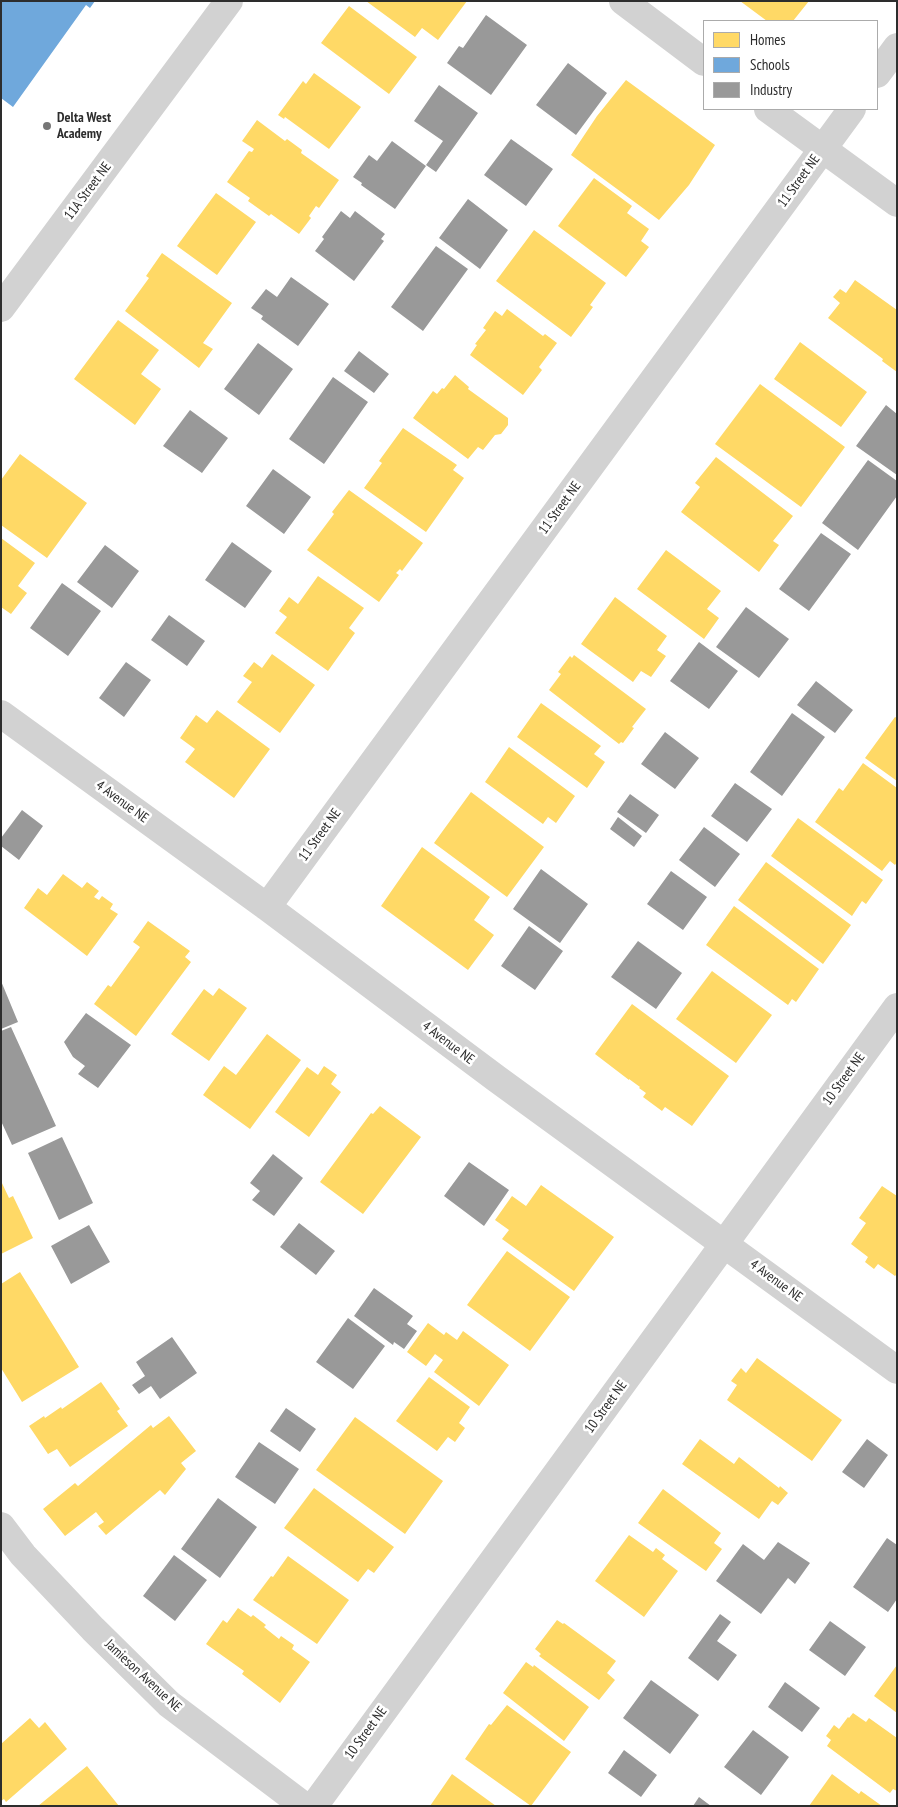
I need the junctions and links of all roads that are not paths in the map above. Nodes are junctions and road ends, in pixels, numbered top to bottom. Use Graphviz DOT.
graph roads {
  1 [pos="228,1"];
  2 [pos="623,1"];
  3 [pos="897,47"];
  4 [pos="703,61"];
  5 [pos="878,73"];
  6 [pos="769,110"];
  7 [pos="851,110"];
  8 [pos="822,150"];
  9 [pos="897,203"];
  10 [pos="1,308"];
  11 [pos="1,714"];
  12 [pos="267,907"];
  13 [pos="897,1007"];
  14 [pos="725,1244"];
  15 [pos="897,1370"];
  16 [pos="1,1526"];
  17 [pos="304,1806"];
  18 [pos="314,1806"];
  1 -- 10 [label="street, 11A Street NE"];
  2 -- 4 [label="street"];
  3 -- 5 [label="street"];
  6 -- 8 [label="street"];
  7 -- 8 [label="street, 11 Street NE"];
  8 -- 9 [label="street"];
  8 -- 12 [label="street, 11 Street NE"];
  11 -- 12 [label="street, 4 Avenue NE"];
  12 -- 14 [label="street, 4 Avenue NE"];
  13 -- 14 [label="street, 10 Street NE"];
  14 -- 15 [label="street, 4 Avenue NE"];
  14 -- 18 [label="street, 10 Street NE"];
  16 -- 17 [label="street, Jamieson Avenue NE"];
}
